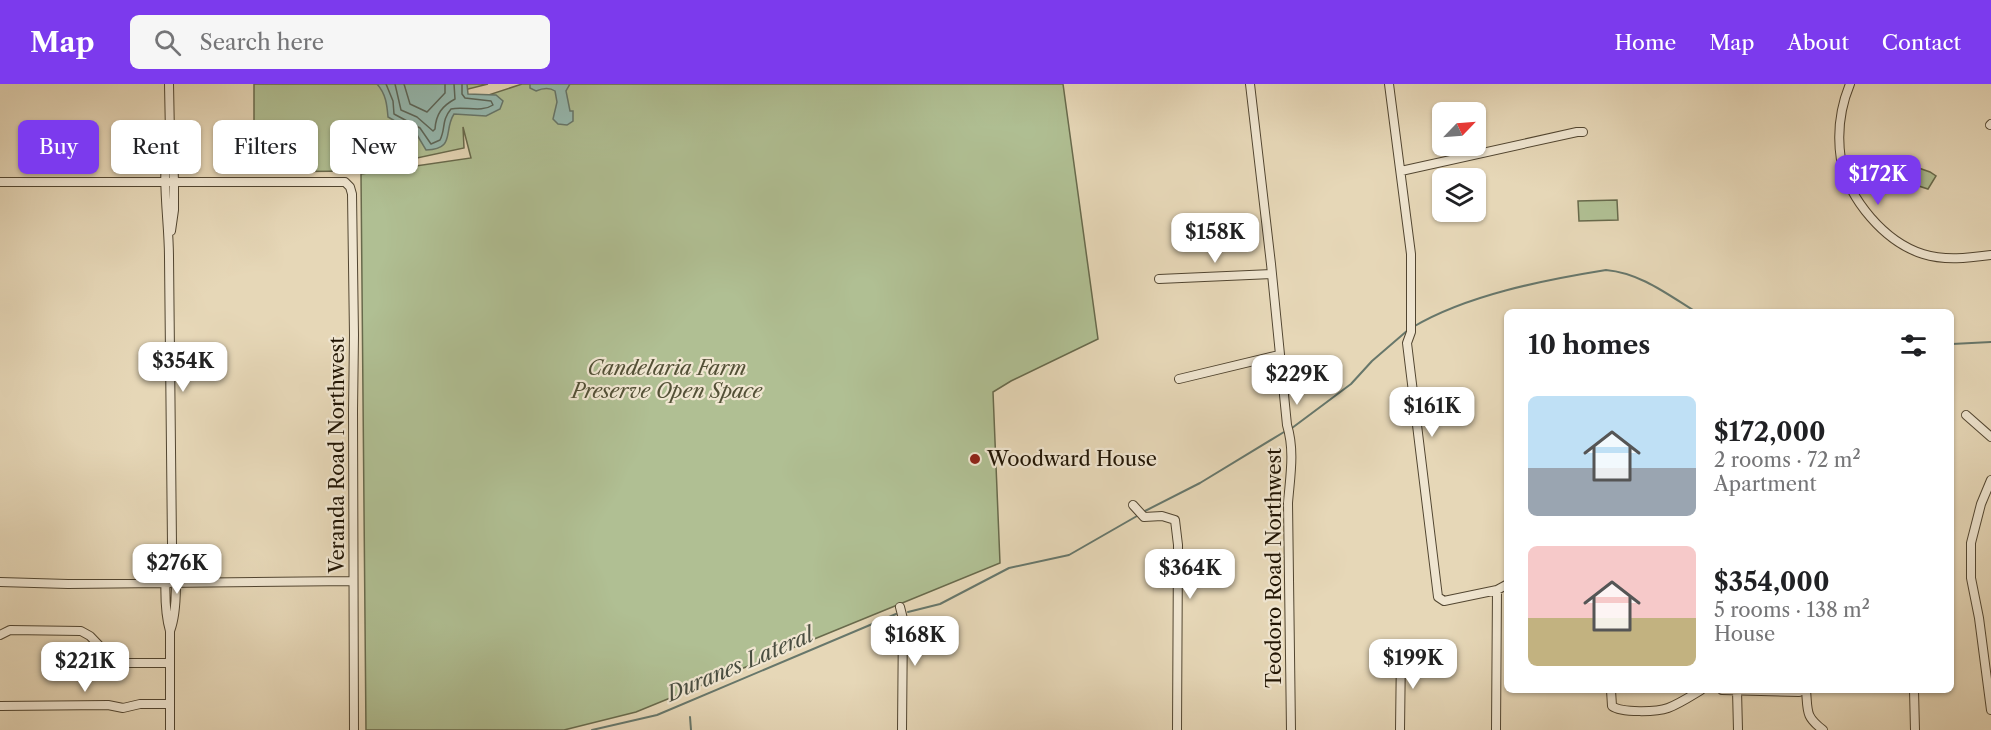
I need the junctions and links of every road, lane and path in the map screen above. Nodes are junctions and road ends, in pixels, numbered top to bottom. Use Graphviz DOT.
graph roads {
  1 [pos="169,84"];
  2 [pos="1250,84"];
  3 [pos="1389,84"];
  4 [pos="1851,84"];
  5 [pos="170,120"];
  6 [pos="1583,132"];
  7 [pos="1401,171"];
  8 [pos="165,174"];
  9 [pos="174,174"];
  10 [pos="0,182"];
  11 [pos="165,182"];
  12 [pos="174,182"];
  13 [pos="169,242"];
  14 [pos="1991,255"];
  15 [pos="1272,274"];
  16 [pos="1159,279"];
  17 [pos="1279,355"];
  18 [pos="1179,379"];
  19 [pos="1966,415"];
  20 [pos="1991,437"];
  21 [pos="1991,480"];
  22 [pos="1137,511"];
  23 [pos="354,581"];
  24 [pos="0,582"];
  25 [pos="170,582"];
  26 [pos="1504,586"];
  27 [pos="1497,590"];
  28 [pos="900,607"];
  29 [pos="0,635"];
  30 [pos="1401,651"];
  31 [pos="170,663"];
  32 [pos="1990,690"];
  33 [pos="1611,693"];
  34 [pos="1696,693"];
  35 [pos="1737,693"];
  36 [pos="1803,693"];
  37 [pos="1914,693"];
  38 [pos="170,704"];
  39 [pos="0,706"];
  40 [pos="1991,710"];
  41 [pos="170,730"];
  42 [pos="354,730"];
  43 [pos="902,730"];
  44 [pos="1177,730"];
  45 [pos="1291,730"];
  46 [pos="1400,730"];
  47 [pos="1496,730"];
  48 [pos="1738,730"];
  49 [pos="1823,730"];
  50 [pos="1916,730"];
  1 -- 5 [label="street"];
  2 -- 15 [label="street, Teodoro Road Northwest"];
  3 -- 7 [label="street"];
  4 -- 14 [label="street"];
  6 -- 7 [label="street"];
  7 -- 27 [label="street"];
  8 -- 11 [label="street"];
  9 -- 12 [label="street"];
  10 -- 11 [label="street"];
  11 -- 12 [label="street"];
  11 -- 13 [label="street"];
  12 -- 13 [label="street"];
  12 -- 23 [label="street, Veranda Road Northwest"];
  13 -- 25 [label="street"];
  15 -- 16 [label="street"];
  15 -- 17 [label="street, Teodoro Road Northwest"];
  17 -- 18 [label="street"];
  17 -- 45 [label="street, Teodoro Road Northwest"];
  19 -- 20 [label="street"];
  21 -- 32 [label="street"];
  22 -- 44 [label="street"];
  23 -- 25 [label="street"];
  23 -- 42 [label="street, Veranda Road Northwest"];
  24 -- 25 [label="street"];
  25 -- 31 [label="street"];
  26 -- 27 [label="street"];
  27 -- 47 [label="street"];
  28 -- 43 [label="street"];
  29 -- 31 [label="street"];
  30 -- 46 [label="street"];
  31 -- 38 [label="street"];
  32 -- 40 [label="street"];
  33 -- 34 [label="street"];
  35 -- 48 [label="street"];
  36 -- 49 [label="street"];
  37 -- 50 [label="street"];
  38 -- 39 [label="street"];
  38 -- 41 [label="street"];
}
